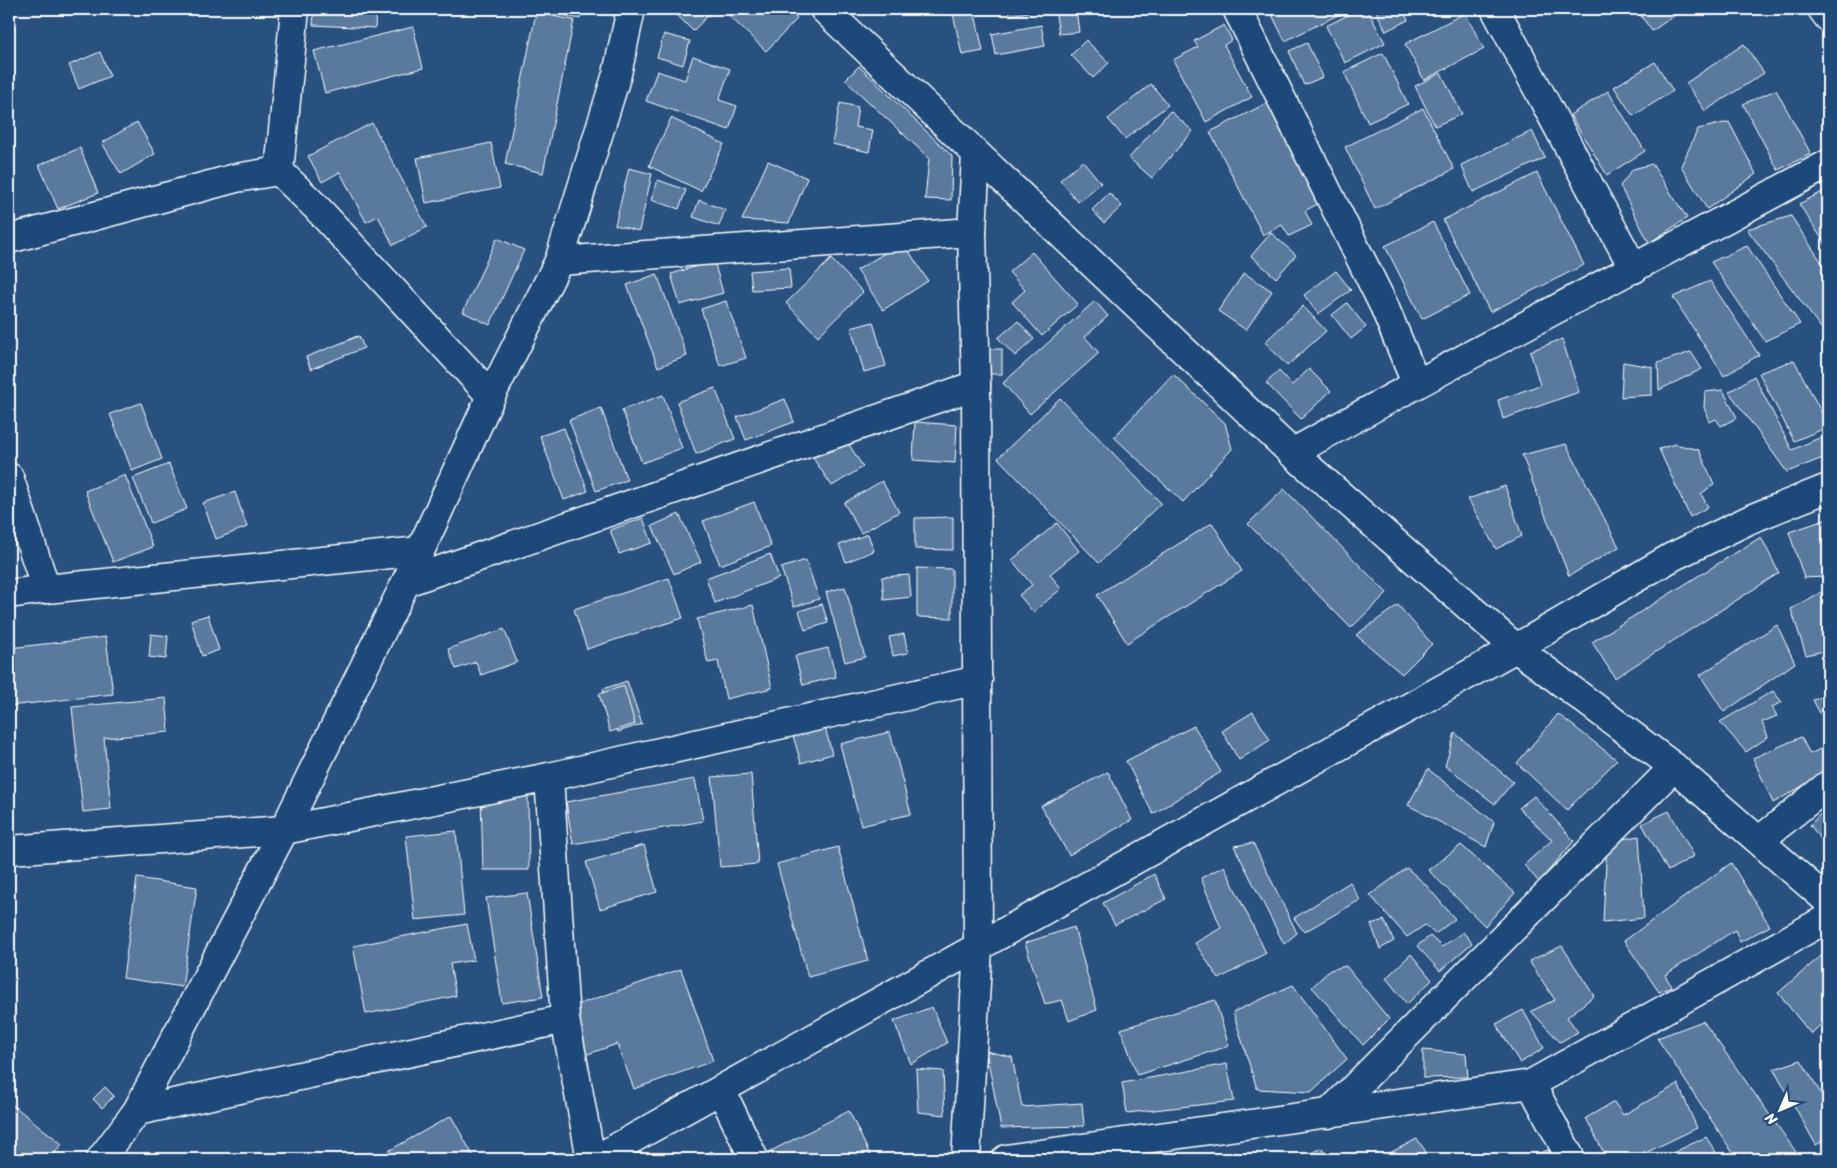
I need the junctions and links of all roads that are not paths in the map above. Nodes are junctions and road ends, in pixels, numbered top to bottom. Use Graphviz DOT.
graph roads {
  1 [pos="295,9"];
  2 [pos="630,9"];
  3 [pos="824,9"];
  4 [pos="1237,9"];
  5 [pos="1495,9"];
  6 [pos="1822,9"];
  7 [pos="1828,17"];
  8 [pos="976,154"];
  9 [pos="1828,164"];
  10 [pos="279,171"];
  11 [pos="972,232"];
  12 [pos="9,239"];
  13 [pos="559,261"];
  14 [pos="1634,269"];
  15 [pos="1416,383"];
  16 [pos="976,385"];
  17 [pos="491,396"];
  18 [pos="1292,453"];
  19 [pos="9,477"];
  20 [pos="1828,488"];
  21 [pos="420,551"];
  22 [pos="406,582"];
  23 [pos="46,589"];
  24 [pos="9,594"];
  25 [pos="1516,648"];
  26 [pos="978,680"];
  27 [pos="1674,767"];
  28 [pos="549,777"];
  29 [pos="1828,786"];
  30 [pos="284,830"];
  31 [pos="1760,840"];
  32 [pos="9,850"];
  33 [pos="1828,901"];
  34 [pos="1828,918"];
  35 [pos="978,947"];
  36 [pos="565,1019"];
  37 [pos="1531,1084"];
  38 [pos="720,1090"];
  39 [pos="137,1111"];
  40 [pos="1328,1114"];
  41 [pos="101,1159"];
  42 [pos="591,1159"];
  43 [pos="596,1159"];
  44 [pos="754,1159"];
  45 [pos="966,1159"];
  46 [pos="1006,1159"];
  47 [pos="1571,1159"];
  1 -- 10 [label="street"];
  2 -- 13 [label="street"];
  3 -- 8 [label="street"];
  4 -- 15 [label="street"];
  5 -- 14 [label="street"];
  6 -- 7 [label="street"];
  8 -- 11 [label="street"];
  8 -- 18 [label="street"];
  9 -- 14 [label="street"];
  10 -- 12 [label="street"];
  10 -- 17 [label="street"];
  11 -- 13 [label="street"];
  11 -- 16 [label="street"];
  13 -- 17 [label="street"];
  14 -- 15 [label="street"];
  15 -- 18 [label="street"];
  16 -- 22 [label="street"];
  16 -- 26 [label="street"];
  17 -- 21 [label="street"];
  18 -- 25 [label="street"];
  19 -- 23 [label="street"];
  20 -- 25 [label="street"];
  21 -- 22 [label="street"];
  21 -- 23 [label="street"];
  22 -- 30 [label="street"];
  23 -- 24 [label="street"];
  25 -- 27 [label="street"];
  25 -- 35 [label="street"];
  26 -- 28 [label="street"];
  26 -- 35 [label="street"];
  27 -- 31 [label="street"];
  27 -- 40 [label="street"];
  28 -- 30 [label="street"];
  28 -- 36 [label="street"];
  29 -- 31 [label="street"];
  30 -- 32 [label="street"];
  30 -- 39 [label="street"];
  31 -- 33 [label="street"];
  34 -- 37 [label="street"];
  35 -- 38 [label="street"];
  35 -- 45 [label="street"];
  36 -- 39 [label="street"];
  36 -- 42 [label="street"];
  37 -- 40 [label="street"];
  37 -- 47 [label="street"];
  38 -- 43 [label="street"];
  38 -- 44 [label="street"];
  39 -- 41 [label="street"];
  40 -- 46 [label="street"];
}
